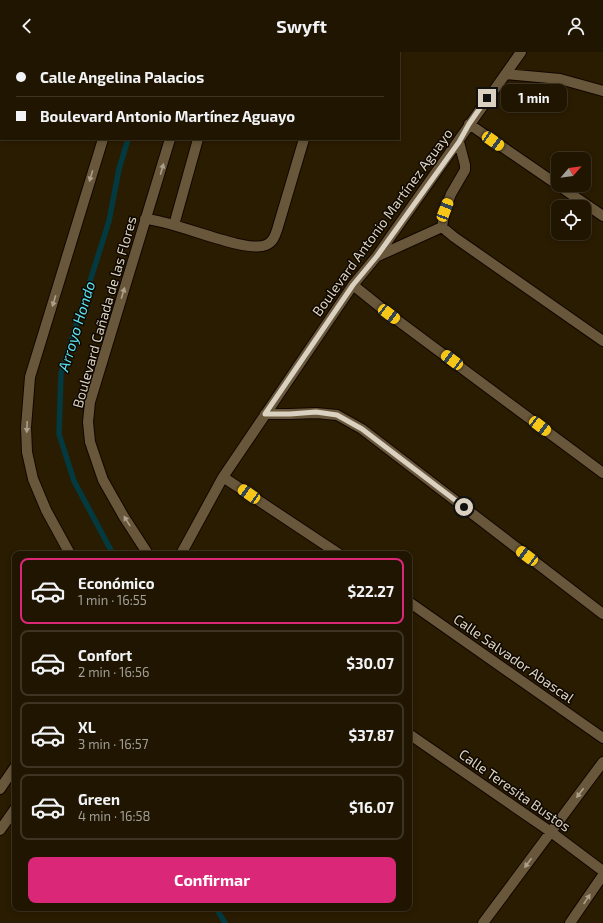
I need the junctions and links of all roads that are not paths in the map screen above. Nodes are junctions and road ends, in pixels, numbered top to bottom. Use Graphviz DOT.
graph roads {
  1 [pos="521,52"];
  2 [pos="506,74"];
  3 [pos="603,91"];
  4 [pos="469,124"];
  5 [pos="103,140"];
  6 [pos="170,140"];
  7 [pos="198,140"];
  8 [pos="304,140"];
  9 [pos="459,142"];
  10 [pos="603,216"];
  11 [pos="146,219"];
  12 [pos="174,225"];
  13 [pos="442,227"];
  14 [pos="377,256"];
  15 [pos="353,285"];
  16 [pos="603,341"];
  17 [pos="265,414"];
  18 [pos="603,473"];
  19 [pos="223,477"];
  20 [pos="68,551"];
  21 [pos="146,551"];
  22 [pos="183,551"];
  23 [pos="334,551"];
  24 [pos="412,604"];
  25 [pos="603,614"];
  26 [pos="412,736"];
  27 [pos="603,738"];
  28 [pos="603,762"];
  29 [pos="12,771"];
  30 [pos="0,789"];
  31 [pos="12,813"];
  32 [pos="0,830"];
  33 [pos="551,832"];
  34 [pos="603,871"];
  35 [pos="603,875"];
  36 [pos="483,923"];
  37 [pos="570,923"];
  1 -- 2 [label="street, Boulevard Antonio Martínez Aguayo"];
  2 -- 3 [label="street"];
  2 -- 4 [label="street, Boulevard Antonio Martínez Aguayo"];
  4 -- 9 [label="street, Boulevard Antonio Martínez Aguayo"];
  4 -- 10 [label="street"];
  5 -- 20 [label="street, one-way"];
  11 -- 6 [label="street, Boulevard Cañada de las Flores, one-way"];
  7 -- 12 [label="street"];
  8 -- 12 [label="street"];
  9 -- 13 [label="street"];
  9 -- 14 [label="street, Boulevard Antonio Martínez Aguayo"];
  11 -- 12 [label="street"];
  21 -- 11 [label="street, Boulevard Cañada de las Flores, one-way"];
  13 -- 14 [label="street"];
  13 -- 16 [label="street"];
  14 -- 15 [label="street, Boulevard Antonio Martínez Aguayo"];
  15 -- 17 [label="street, Boulevard Antonio Martínez Aguayo"];
  15 -- 18 [label="street"];
  17 -- 19 [label="street, Boulevard Antonio Martínez Aguayo"];
  17 -- 25 [label="street"];
  19 -- 22 [label="street, Boulevard Antonio Martínez Aguayo"];
  19 -- 23 [label="street"];
  24 -- 27 [label="street, Calle Salvador Abascal"];
  26 -- 33 [label="street, Calle Teresita Bustos"];
  28 -- 33 [label="street, one-way"];
  29 -- 30 [label="street"];
  31 -- 32 [label="street"];
  33 -- 34 [label="street, Calle Teresita Bustos"];
  33 -- 36 [label="street, one-way"];
  37 -- 35 [label="street, one-way"];
}
